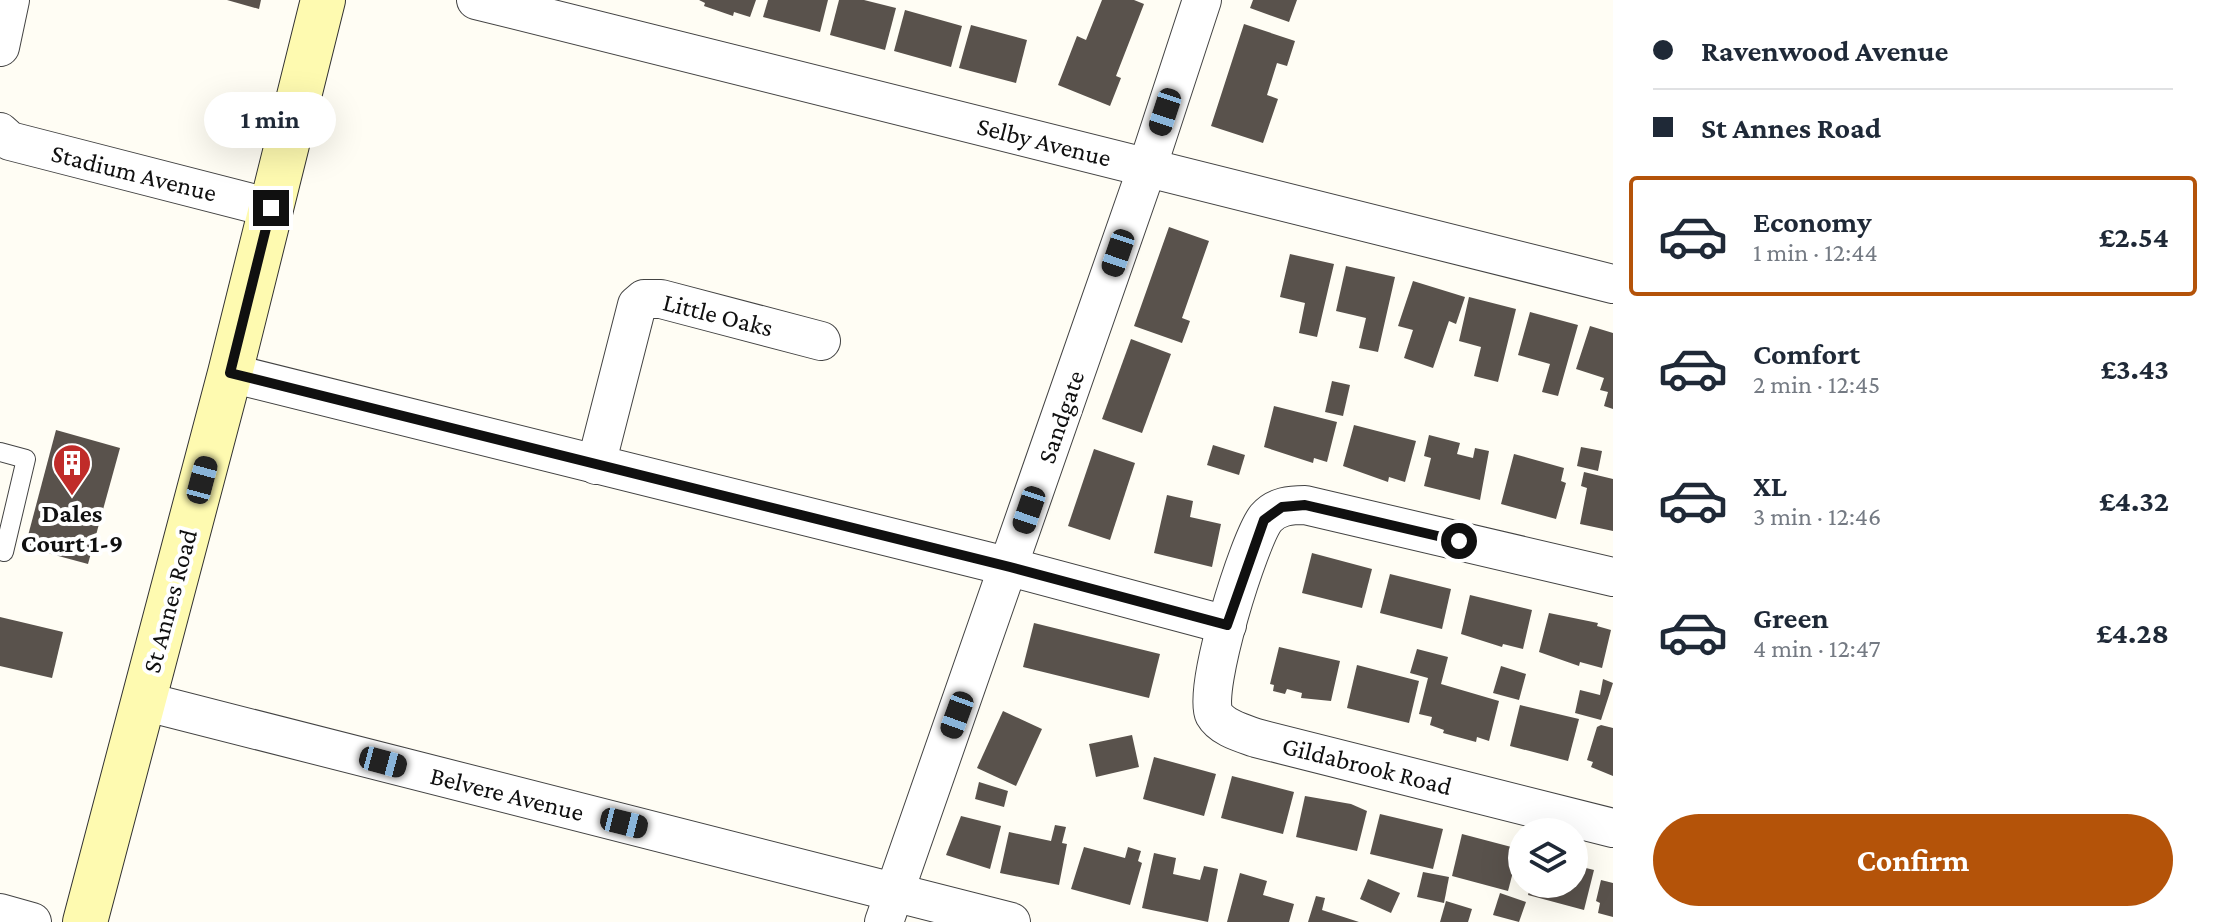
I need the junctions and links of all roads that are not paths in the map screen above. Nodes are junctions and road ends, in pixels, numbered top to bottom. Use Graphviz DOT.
graph roads {
  1 [pos="10,0"];
  2 [pos="323,0"];
  3 [pos="476,0"];
  4 [pos="1202,0"];
  5 [pos="0,47"];
  6 [pos="0,132"];
  7 [pos="1147,168"];
  8 [pos="271,208"];
  9 [pos="1613,284"];
  10 [pos="821,341"];
  11 [pos="230,373"];
  12 [pos="0,452"];
  13 [pos="596,465"];
  14 [pos="0,550"];
  15 [pos="1010,567"];
  16 [pos="1613,577"];
  17 [pos="1227,625"];
  18 [pos="143,701"];
  19 [pos="1613,828"];
  20 [pos="889,907"];
  21 [pos="0,913"];
  22 [pos="32,922"];
  23 [pos="85,922"];
  24 [pos="1011,922"];
  1 -- 5 [label="street"];
  2 -- 8 [label="street, St Annes Road"];
  3 -- 7 [label="street, Selby Avenue"];
  4 -- 7 [label="street, Sandgate"];
  6 -- 8 [label="street, Stadium Avenue"];
  7 -- 9 [label="street, Selby Avenue"];
  7 -- 15 [label="street, Sandgate"];
  8 -- 11 [label="street, St Annes Road"];
  10 -- 13 [label="street, Little Oaks"];
  11 -- 13 [label="street"];
  11 -- 18 [label="street, St Annes Road"];
  12 -- 14 [label="lane"];
  13 -- 15 [label="street"];
  15 -- 17 [label="street"];
  15 -- 20 [label="street, Sandgate"];
  16 -- 17 [label="street, Gildabrook Road"];
  17 -- 19 [label="street, Gildabrook Road"];
  18 -- 20 [label="street, Belvere Avenue"];
  18 -- 23 [label="street, St Annes Road"];
  20 -- 24 [label="street, Belvere Avenue"];
  21 -- 22 [label="street"];
}
